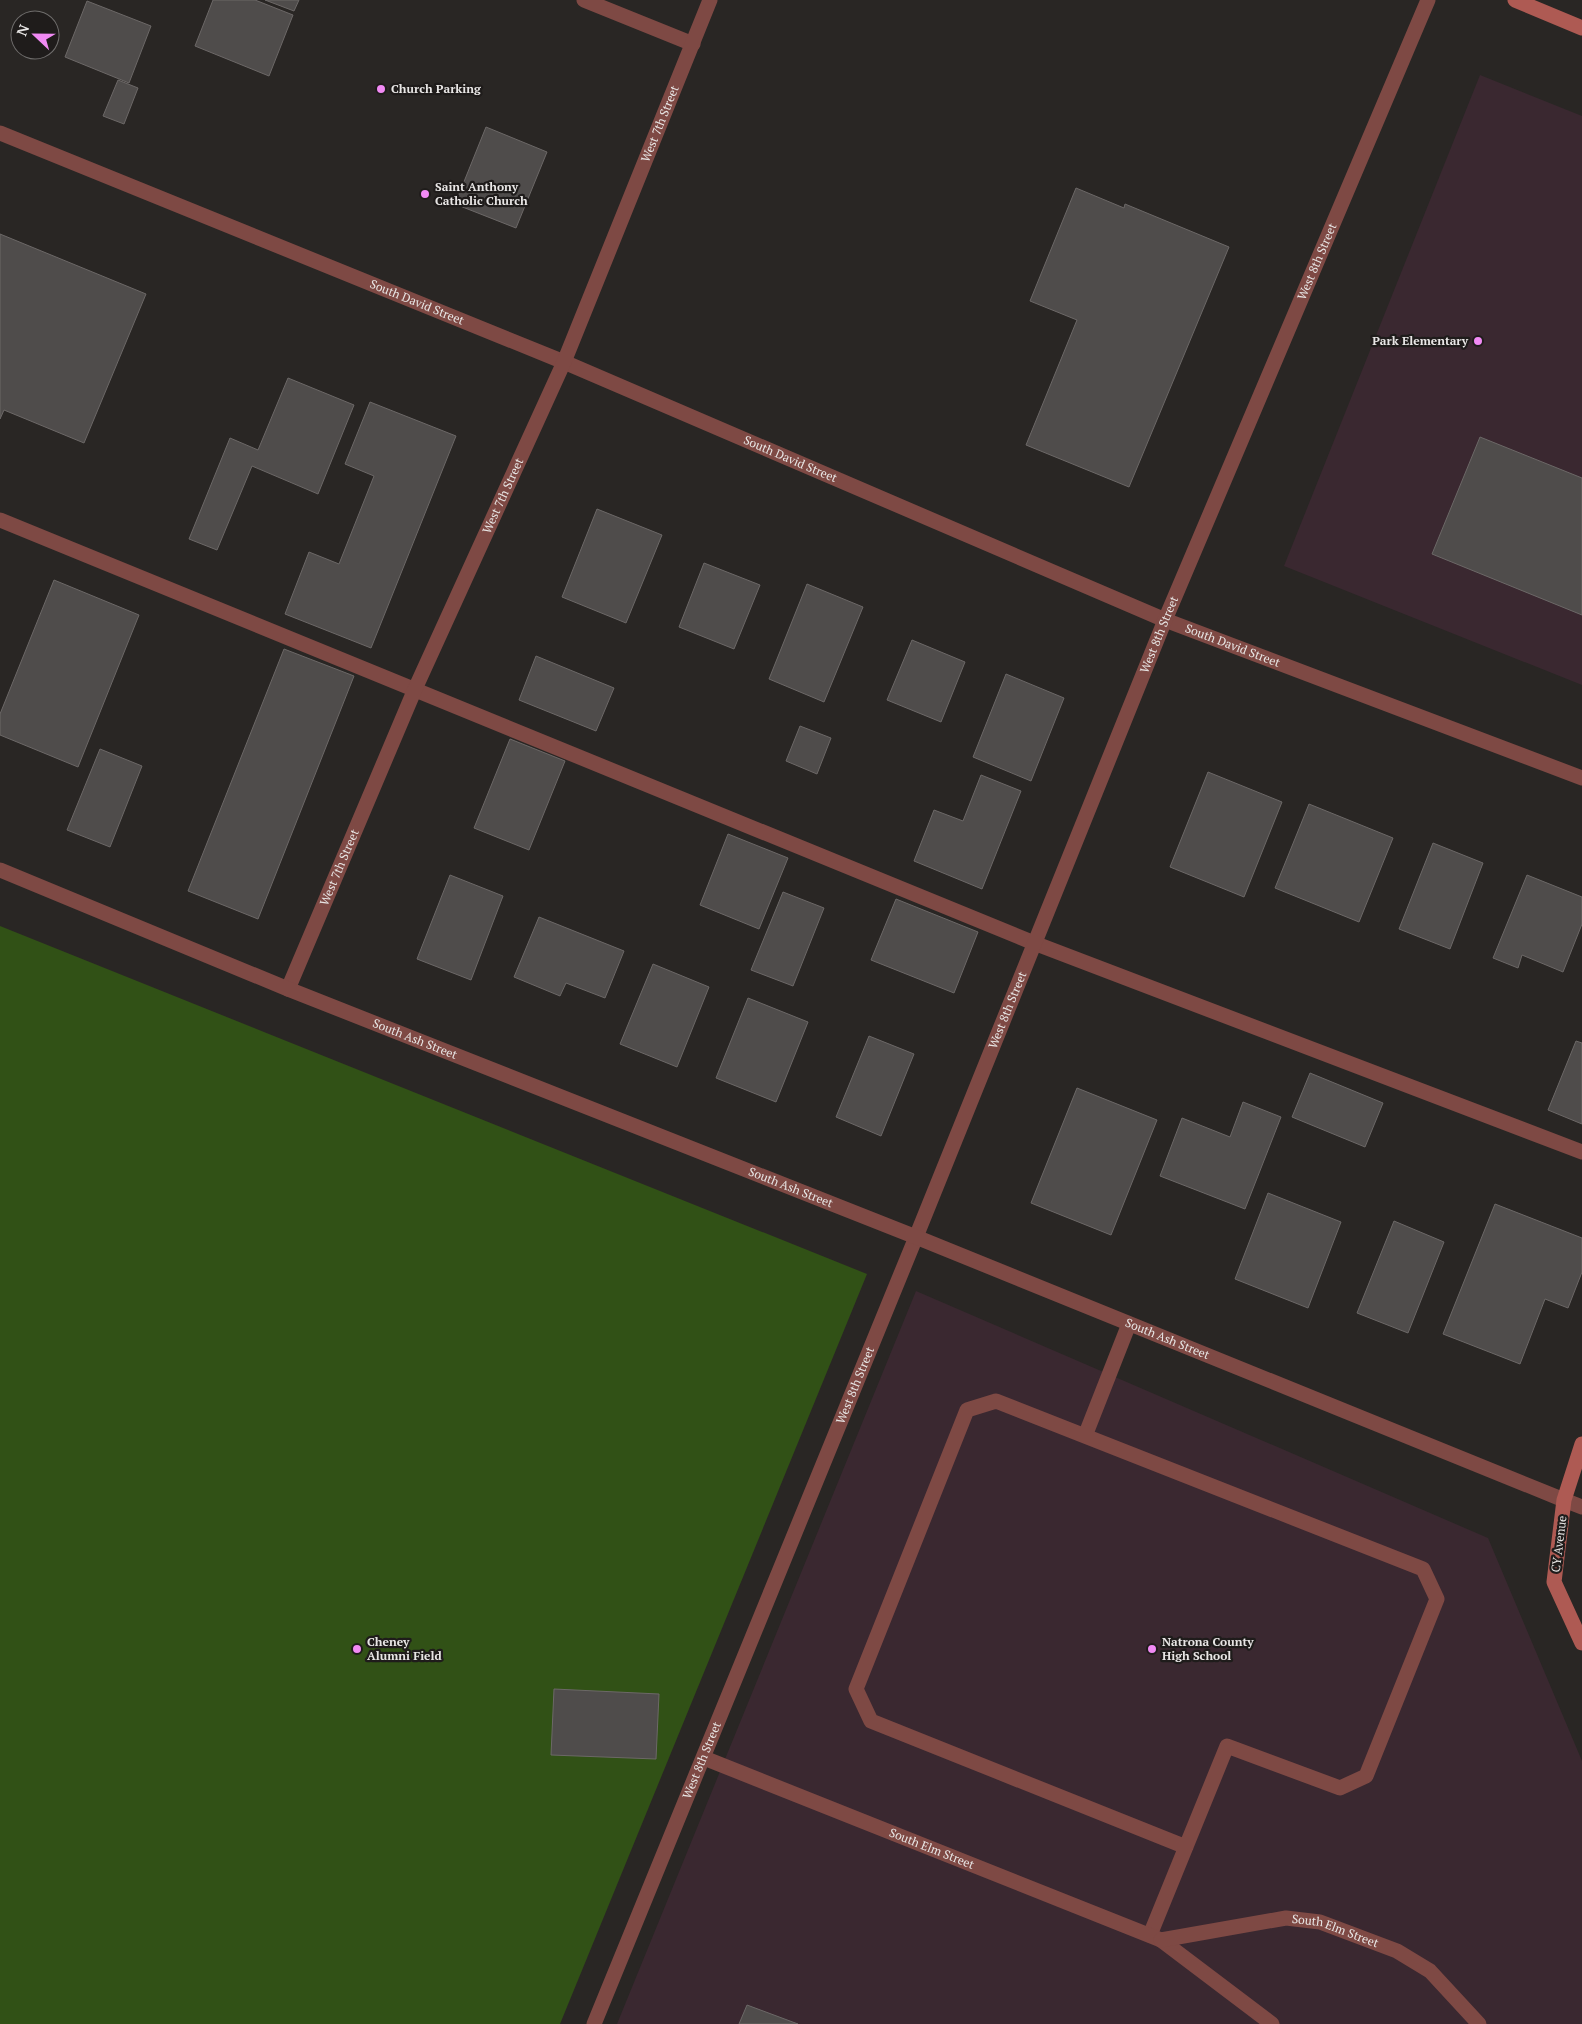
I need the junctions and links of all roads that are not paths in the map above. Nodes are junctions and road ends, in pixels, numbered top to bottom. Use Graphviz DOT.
graph roads {
  1 [pos="584,0"];
  2 [pos="710,0"];
  3 [pos="1428,0"];
  4 [pos="1516,0"];
  5 [pos="1582,28"];
  6 [pos="693,44"];
  7 [pos="0,133"];
  8 [pos="564,362"];
  9 [pos="0,520"];
  10 [pos="1164,620"];
  11 [pos="415,689"];
  12 [pos="1582,778"];
  13 [pos="0,870"];
  14 [pos="1034,943"];
  15 [pos="288,989"];
  16 [pos="1582,1152"];
  17 [pos="916,1237"];
  18 [pos="1130,1324"];
  19 [pos="1085,1436"];
  20 [pos="1582,1444"];
  21 [pos="1564,1500"];
  22 [pos="1582,1507"];
  23 [pos="1582,1643"];
  24 [pos="704,1758"];
  25 [pos="1186,1846"];
  26 [pos="1155,1938"];
  27 [pos="594,2024"];
  28 [pos="1272,2024"];
  29 [pos="1479,2024"];
  1 -- 6 [label="street"];
  2 -- 6 [label="street, West 7th Street"];
  3 -- 10 [label="street, West 8th Street"];
  4 -- 5 [label="main road"];
  6 -- 8 [label="street, West 7th Street"];
  7 -- 8 [label="street, South David Street"];
  8 -- 10 [label="street, South David Street"];
  8 -- 11 [label="street, West 7th Street"];
  9 -- 11 [label="street"];
  10 -- 12 [label="street, South David Street"];
  10 -- 14 [label="street, West 8th Street"];
  11 -- 14 [label="street"];
  11 -- 15 [label="street, West 7th Street"];
  13 -- 15 [label="street, South Ash Street"];
  14 -- 16 [label="street"];
  14 -- 17 [label="street, West 8th Street"];
  15 -- 17 [label="street, South Ash Street"];
  17 -- 18 [label="street, South Ash Street"];
  17 -- 24 [label="street, West 8th Street"];
  18 -- 19 [label="street"];
  18 -- 21 [label="street, South Ash Street"];
  19 -- 25 [label="street"];
  19 -- 25 [label="street"];
  20 -- 21 [label="main road, CY Avenue"];
  21 -- 22 [label="street, South Ash Street"];
  21 -- 23 [label="main road, CY Avenue"];
  24 -- 26 [label="street, South Elm Street"];
  24 -- 27 [label="street, West 8th Street"];
  25 -- 26 [label="street"];
  26 -- 28 [label="street, South Elm Street"];
  26 -- 29 [label="street, South Elm Street"];
}
